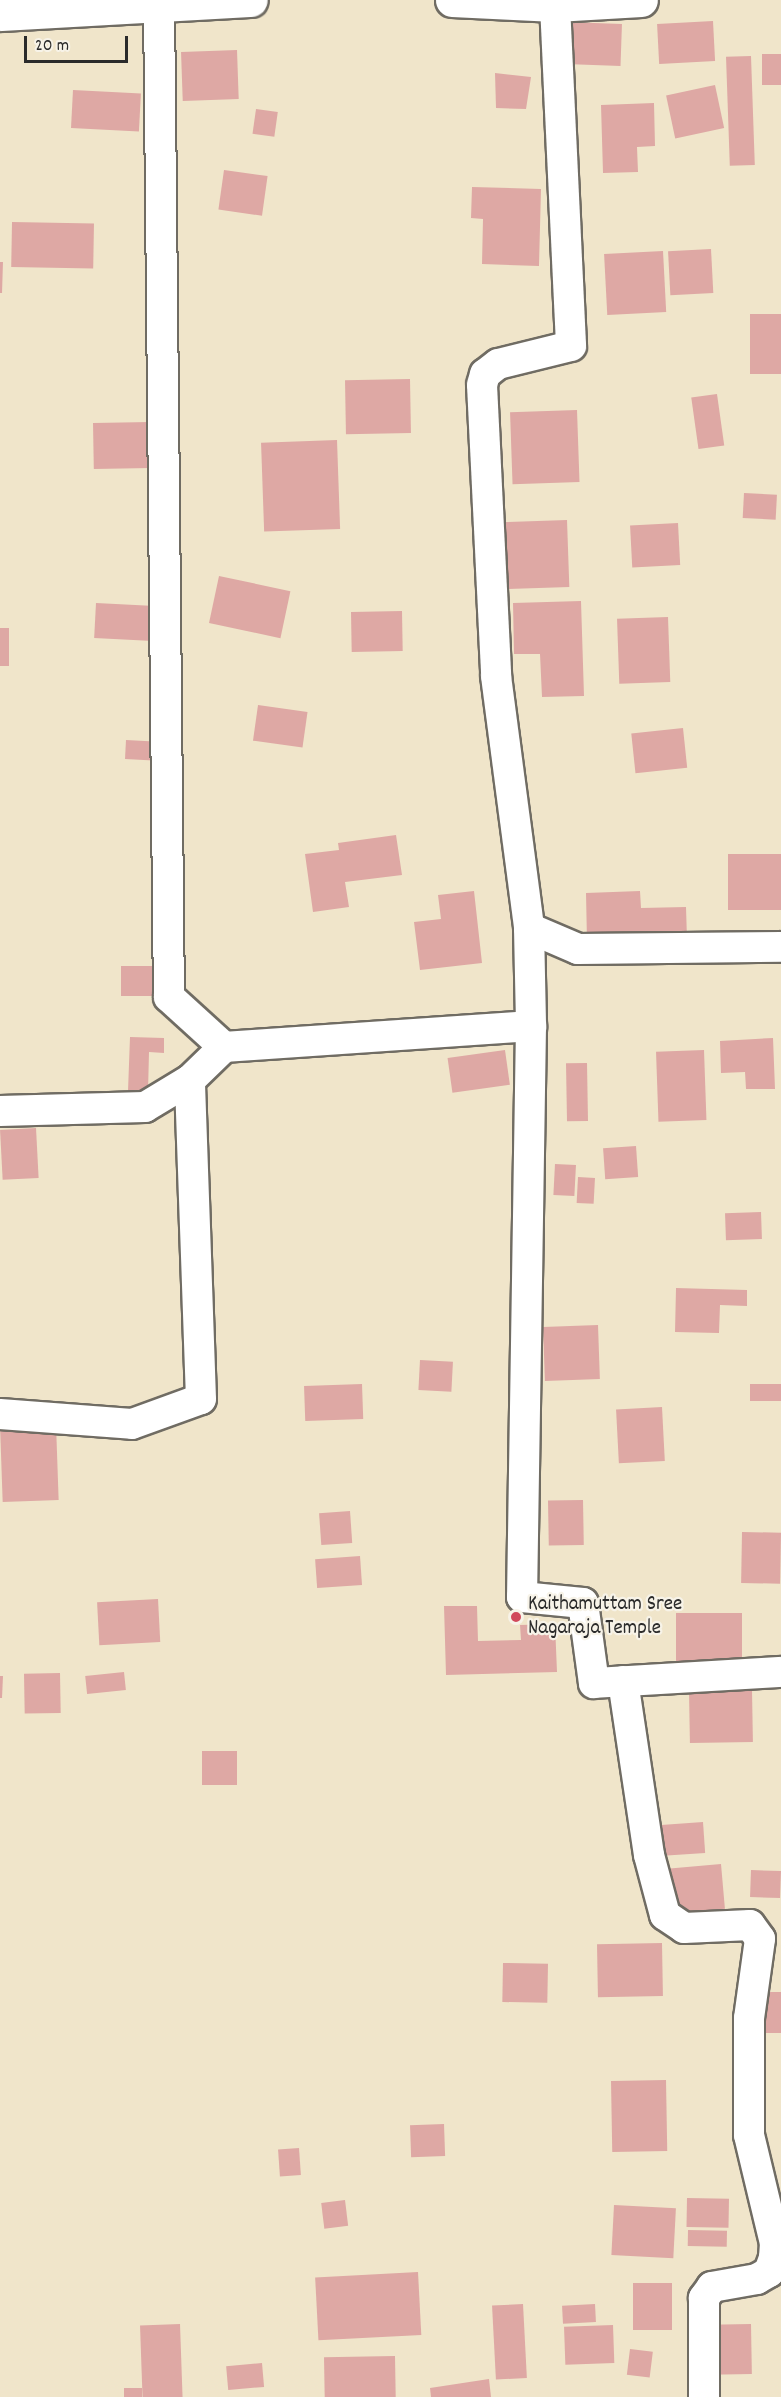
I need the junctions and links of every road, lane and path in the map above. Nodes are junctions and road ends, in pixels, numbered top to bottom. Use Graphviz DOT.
graph roads {
  1 [pos="251,0"];
  2 [pos="452,0"];
  3 [pos="641,0"];
  4 [pos="159,2"];
  5 [pos="555,5"];
  6 [pos="0,14"];
  7 [pos="529,928"];
  8 [pos="781,947"];
  9 [pos="531,1026"];
  10 [pos="224,1047"];
  11 [pos="190,1080"];
  12 [pos="0,1111"];
  13 [pos="0,1414"];
  14 [pos="781,1672"];
  15 [pos="623,1681"];
  16 [pos="704,2397"];
  1 -- 4 [label="main road"];
  2 -- 5 [label="main road"];
  3 -- 5 [label="main road"];
  4 -- 6 [label="main road"];
  4 -- 10 [label="street"];
  5 -- 7 [label="street"];
  7 -- 8 [label="street"];
  7 -- 9 [label="street"];
  9 -- 10 [label="street"];
  9 -- 15 [label="street"];
  10 -- 11 [label="street"];
  11 -- 12 [label="street"];
  11 -- 13 [label="street"];
  14 -- 15 [label="street"];
  15 -- 16 [label="street"];
}
